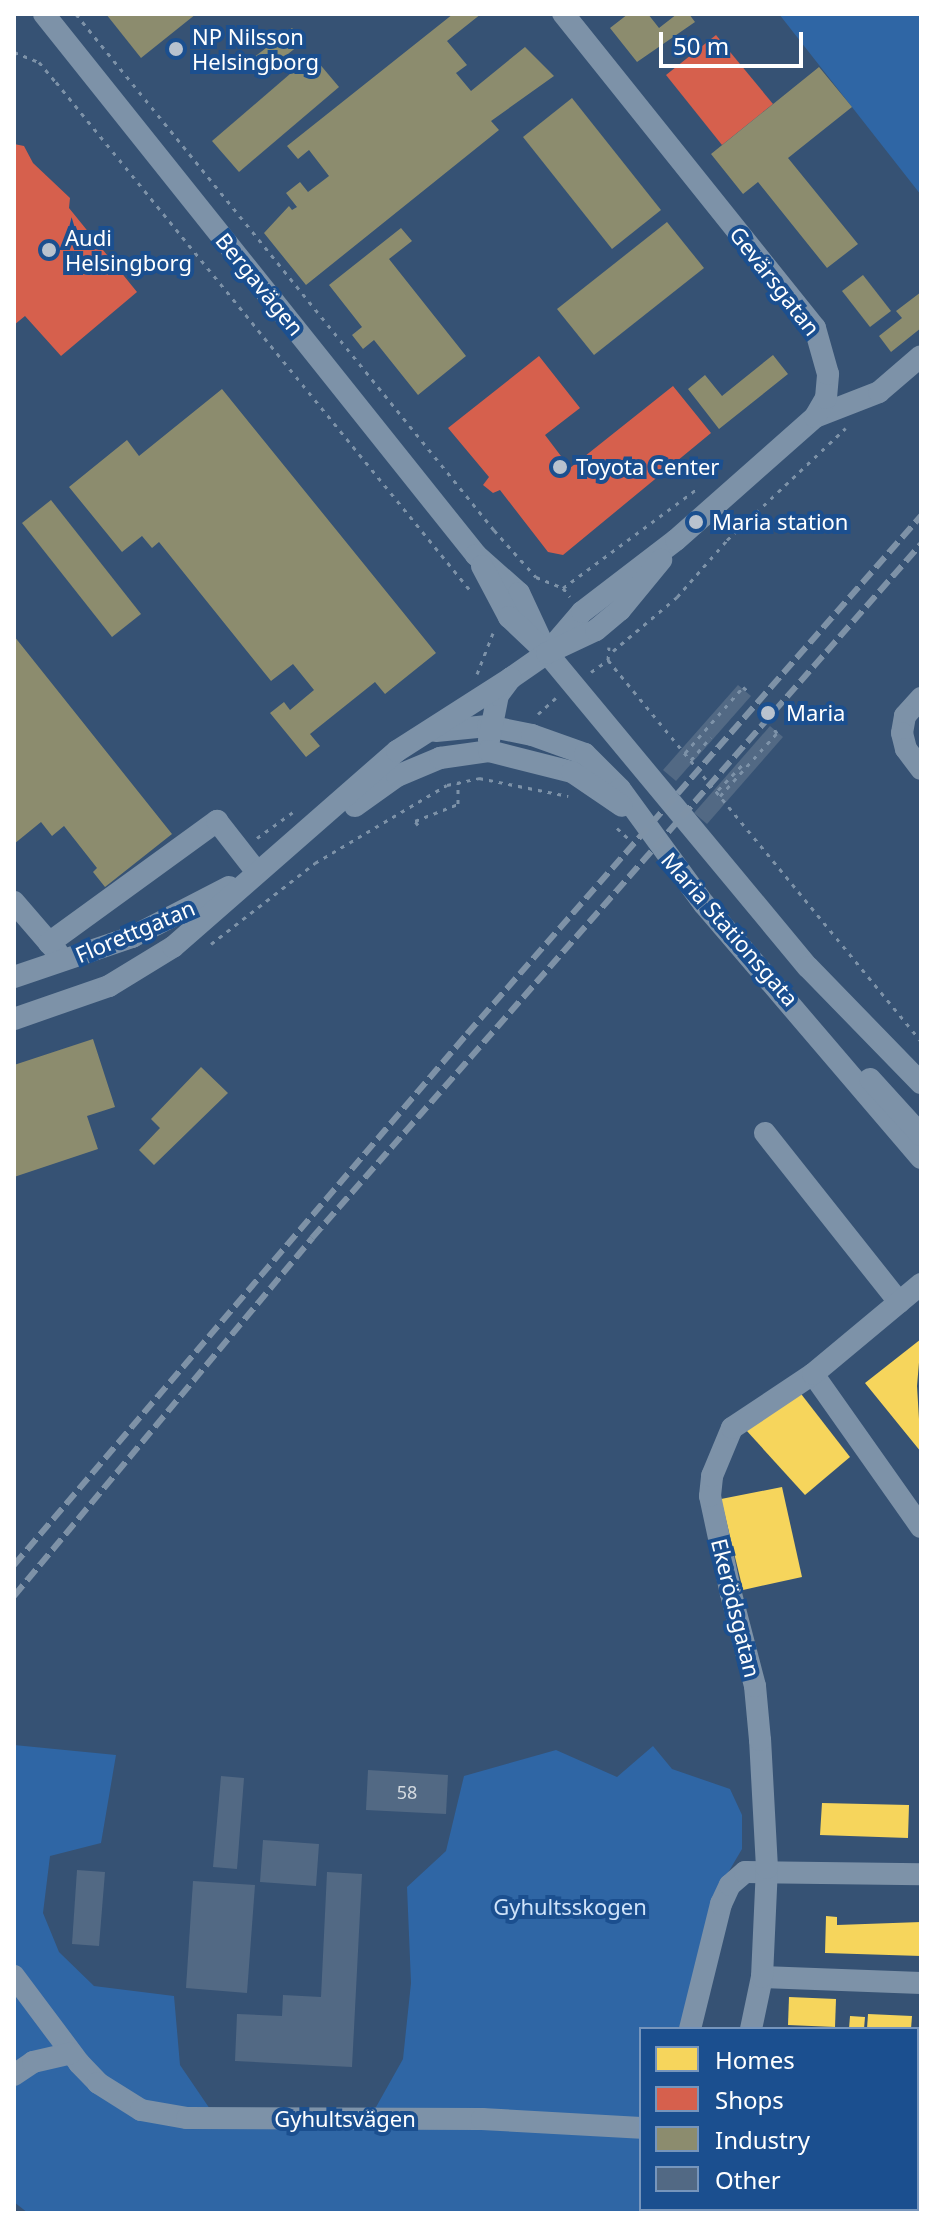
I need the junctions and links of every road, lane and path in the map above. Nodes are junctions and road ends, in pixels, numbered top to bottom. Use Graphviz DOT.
graph roads {
  1 [pos="44,14"];
  2 [pos="76,14"];
  3 [pos="563,14"];
  4 [pos="14,52"];
  5 [pos="921,356"];
  6 [pos="862,400"];
  7 [pos="815,417"];
  8 [pos="697,489"];
  9 [pos="536,577"];
  10 [pos="551,584"];
  11 [pos="563,588"];
  12 [pos="476,599"];
  13 [pos="518,610"];
  14 [pos="613,651"];
  15 [pos="547,653"];
  16 [pos="476,675"];
  17 [pos="511,678"];
  18 [pos="572,686"];
  19 [pos="750,693"];
  20 [pos="921,698"];
  21 [pos="488,726"];
  22 [pos="774,729"];
  23 [pos="436,731"];
  24 [pos="532,735"];
  25 [pos="711,737"];
  26 [pos="489,751"];
  27 [pos="685,753"];
  28 [pos="440,758"];
  29 [pos="691,760"];
  30 [pos="743,764"];
  31 [pos="921,769"];
  32 [pos="458,783"];
  33 [pos="718,794"];
  34 [pos="580,801"];
  35 [pos="302,806"];
  36 [pos="624,820"];
  37 [pos="418,825"];
  38 [pos="312,830"];
  39 [pos="632,843"];
  40 [pos="240,851"];
  41 [pos="254,874"];
  42 [pos="14,902"];
  43 [pos="204,948"];
  44 [pos="57,952"];
  45 [pos="14,977"];
  46 [pos="14,1019"];
  47 [pos="921,1041"];
  48 [pos="827,1042"];
  49 [pos="921,1083"];
  50 [pos="765,1133"];
  51 [pos="921,1135"];
  52 [pos="921,1158"];
  53 [pos="921,1284"];
  54 [pos="899,1302"];
  55 [pos="813,1374"];
  56 [pos="921,1527"];
  57 [pos="767,1868"];
  58 [pos="921,1874"];
  59 [pos="14,1976"];
  60 [pos="762,1977"];
  61 [pos="921,1983"];
  62 [pos="691,2027"];
  63 [pos="751,2027"];
  64 [pos="71,2053"];
  65 [pos="14,2075"];
  66 [pos="639,2128"];
  1 -- 13 [label="street, Bergavägen"];
  2 -- 9 [label="path"];
  3 -- 7 [label="street, Gevärsgatan"];
  4 -- 12 [label="path"];
  5 -- 6 [label="street"];
  6 -- 7 [label="street"];
  6 -- 14 [label="path"];
  7 -- 15 [label="street, Gevärsgatan"];
  8 -- 11 [label="path"];
  10 -- 13 [label="path"];
  13 -- 15 [label="street, Bergavägen"];
  13 -- 16 [label="path"];
  15 -- 17 [label="street, Gevärsgatan"];
  15 -- 18 [label="street, Bergavägen"];
  17 -- 21 [label="street, Gevärsgatan"];
  17 -- 23 [label="street, Florettgatan"];
  18 -- 24 [label="path"];
  18 -- 27 [label="path"];
  18 -- 49 [label="street, Bergavägen"];
  19 -- 27 [label="path"];
  20 -- 31 [label="street"];
  21 -- 23 [label="street, Maria Stationsgata"];
  21 -- 24 [label="street, Maria Stationsgata"];
  21 -- 26 [label="street, Gevärsgatan"];
  22 -- 33 [label="path"];
  23 -- 38 [label="street, Florettgatan"];
  24 -- 36 [label="street, Maria Stationsgata"];
  25 -- 29 [label="path"];
  26 -- 28 [label="street, Maria Stationsgata"];
  26 -- 36 [label="street, Maria Stationsgata"];
  27 -- 29 [label="path"];
  28 -- 38 [label="street, Florettgatan"];
  29 -- 33 [label="path"];
  30 -- 33 [label="path"];
  32 -- 34 [label="path"];
  32 -- 37 [label="path"];
  32 -- 43 [label="path"];
  33 -- 47 [label="path"];
  35 -- 40 [label="path"];
  36 -- 39 [label="path"];
  36 -- 48 [label="street, Maria Stationsgata"];
  38 -- 41 [label="street, Florettgatan"];
  40 -- 41 [label="street"];
  40 -- 44 [label="street"];
  41 -- 44 [label="street, Florettgatan"];
  41 -- 46 [label="street, Florettgatan"];
  42 -- 44 [label="street"];
  44 -- 45 [label="street, Florettgatan"];
  48 -- 51 [label="street, Maria Stationsgata"];
  48 -- 52 [label="street, Maria Stationsgata"];
  50 -- 54 [label="street"];
  53 -- 54 [label="street, Ekerödsgatan"];
  54 -- 55 [label="street, Ekerödsgatan"];
  55 -- 56 [label="street"];
  55 -- 57 [label="street, Ekerödsgatan"];
  57 -- 58 [label="street"];
  57 -- 60 [label="street, Ekerödsgatan"];
  57 -- 62 [label="street"];
  59 -- 64 [label="street, Gyhultsvägen"];
  60 -- 61 [label="street"];
  60 -- 63 [label="street, Ekerödsgatan"];
  64 -- 65 [label="street"];
  64 -- 66 [label="street, Gyhultsvägen"];
}
